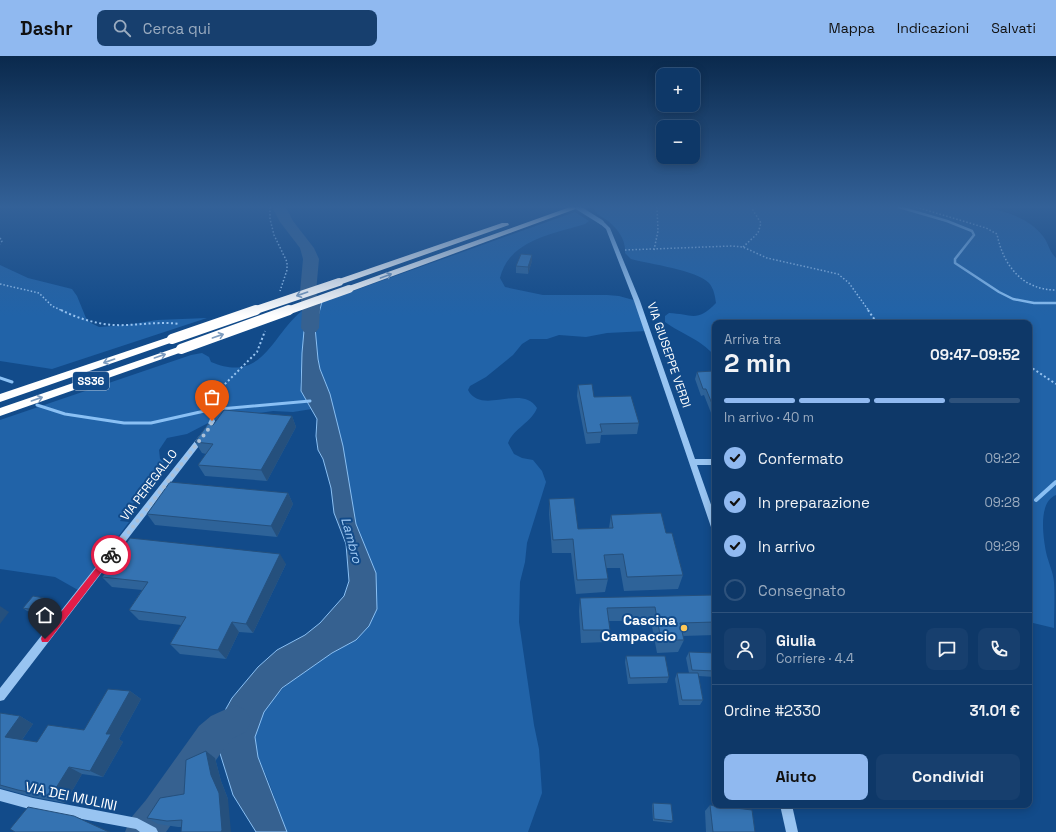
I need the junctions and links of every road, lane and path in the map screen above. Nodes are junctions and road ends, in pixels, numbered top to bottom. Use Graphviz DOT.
graph roads {
  1 [pos="278,243"];
  2 [pos="451,243"];
  3 [pos="476,243"];
  4 [pos="614,243"];
  5 [pos="653,243"];
  6 [pos="747,243"];
  7 [pos="999,243"];
  8 [pos="743,247"];
  9 [pos="617,250"];
  10 [pos="654,250"];
  11 [pos="0,284"];
  12 [pos="1056,290"];
  13 [pos="279,294"];
  14 [pos="875,320"];
  15 [pos="186,325"];
  16 [pos="267,327"];
  17 [pos="1032,368"];
  18 [pos="1056,384"];
  19 [pos="0,398"];
  20 [pos="0,412"];
  21 [pos="212,419"];
  22 [pos="692,462"];
  23 [pos="712,462"];
  24 [pos="712,519"];
  25 [pos="0,696"];
  26 [pos="0,795"];
  27 [pos="787,808"];
  28 [pos="152,832"];
  29 [pos="792,832"];
  1 -- 13 [label="path"];
  2 -- 19 [label="highway, SS36, one-way, bridge"];
  20 -- 3 [label="highway, SS36, one-way, bridge"];
  4 -- 9 [label="street, VIA GIUSEPPE VERDI, bridge"];
  5 -- 10 [label="path"];
  6 -- 8 [label="path"];
  7 -- 12 [label="path"];
  8 -- 10 [label="path"];
  8 -- 14 [label="path"];
  9 -- 10 [label="path"];
  9 -- 22 [label="street, VIA GIUSEPPE VERDI"];
  11 -- 15 [label="path"];
  16 -- 21 [label="path"];
  17 -- 18 [label="path"];
  21 -- 25 [label="street, VIA PEREGALLO"];
  22 -- 23 [label="street"];
  22 -- 24 [label="street, VIA GIUSEPPE VERDI"];
  26 -- 28 [label="street, VIA DEI MULINI"];
  27 -- 29 [label="street"];
}
